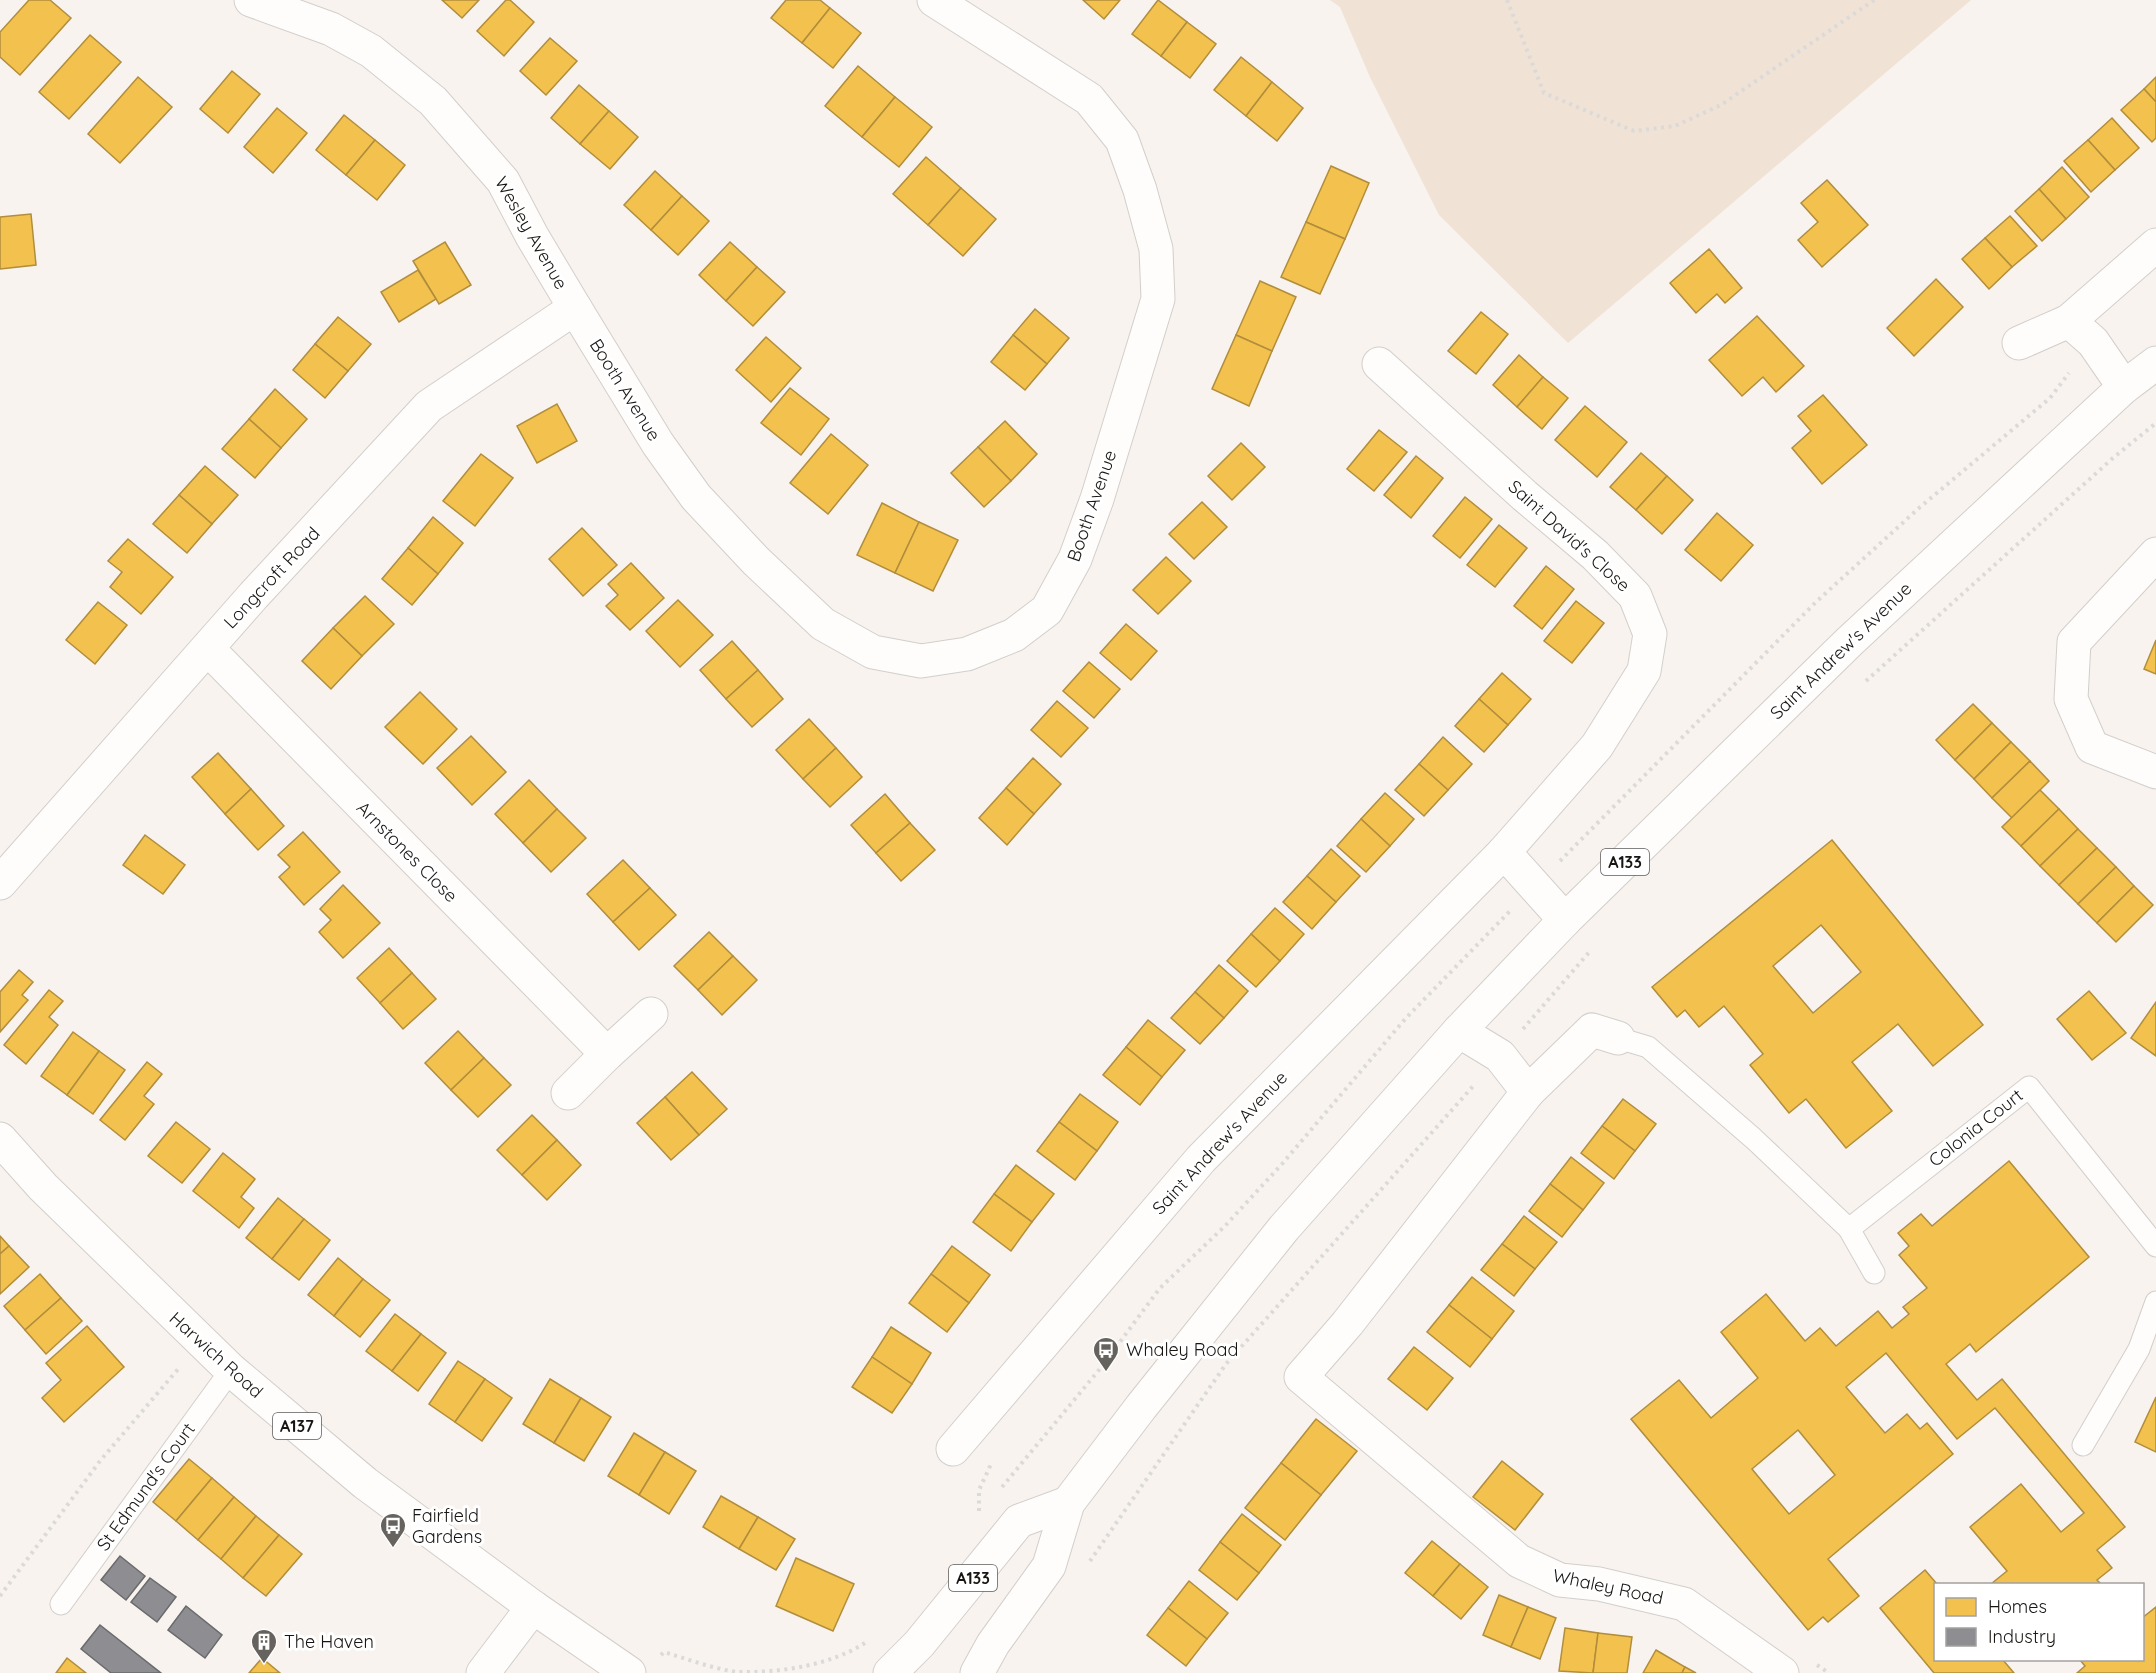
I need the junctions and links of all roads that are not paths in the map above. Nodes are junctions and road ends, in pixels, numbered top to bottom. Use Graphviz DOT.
graph roads {
  1 [pos="251,0"];
  2 [pos="934,0"];
  3 [pos="2156,245"];
  4 [pos="575,308"];
  5 [pos="2069,321"];
  6 [pos="2019,343"];
  7 [pos="2156,363"];
  8 [pos="1379,364"];
  9 [pos="2124,387"];
  10 [pos="2156,554"];
  11 [pos="208,649"];
  12 [pos="1597,746"];
  13 [pos="2156,772"];
  14 [pos="1504,852"];
  15 [pos="0,883"];
  16 [pos="1564,920"];
  17 [pos="651,1014"];
  18 [pos="1459,1031"];
  19 [pos="1618,1038"];
  20 [pos="607,1054"];
  21 [pos="1528,1092"];
  22 [pos="568,1093"];
  23 [pos="0,1139"];
  24 [pos="1849,1229"];
  25 [pos="2156,1246"];
  26 [pos="1874,1273"];
  27 [pos="2156,1302"];
  28 [pos="231,1370"];
  29 [pos="2083,1445"];
  30 [pos="953,1449"];
  31 [pos="1068,1503"];
  32 [pos="61,1604"];
  33 [pos="533,1607"];
  34 [pos="483,1673"];
  35 [pos="628,1673"];
  36 [pos="890,1673"];
  37 [pos="977,1673"];
  38 [pos="1782,1673"];
  1 -- 4 [label="street, Wesley Avenue"];
  2 -- 4 [label="street, Booth Avenue"];
  3 -- 5 [label="street"];
  4 -- 11 [label="street, Longcroft Road"];
  5 -- 6 [label="street"];
  5 -- 9 [label="street"];
  7 -- 9 [label="street, Saint Andrew's Avenue / A133"];
  8 -- 12 [label="street, Saint David's Close"];
  9 -- 16 [label="street, Saint Andrew's Avenue / A133"];
  10 -- 13 [label="street"];
  11 -- 15 [label="street, Longcroft Road"];
  11 -- 20 [label="street, Arnstones Close"];
  12 -- 14 [label="street, Saint Andrew's Avenue"];
  14 -- 16 [label="street"];
  14 -- 30 [label="street, Saint Andrew's Avenue"];
  16 -- 18 [label="street, Saint Andrew's Avenue / A133"];
  17 -- 20 [label="street"];
  18 -- 21 [label="street"];
  18 -- 31 [label="street, Saint Andrew's Avenue / A133"];
  19 -- 21 [label="street"];
  19 -- 24 [label="lane"];
  20 -- 22 [label="street"];
  21 -- 38 [label="street, Whaley Road"];
  23 -- 28 [label="street, Harwich Road / A137"];
  24 -- 25 [label="lane, Colonia Court"];
  24 -- 26 [label="lane"];
  27 -- 29 [label="lane"];
  28 -- 32 [label="lane, St Edmund's Court"];
  28 -- 33 [label="street, Harwich Road / A137"];
  31 -- 36 [label="street, A133"];
  31 -- 37 [label="street, Saint Andrew's Avenue / A133"];
  33 -- 34 [label="street"];
  33 -- 35 [label="street, Harwich Road / A137"];
}
